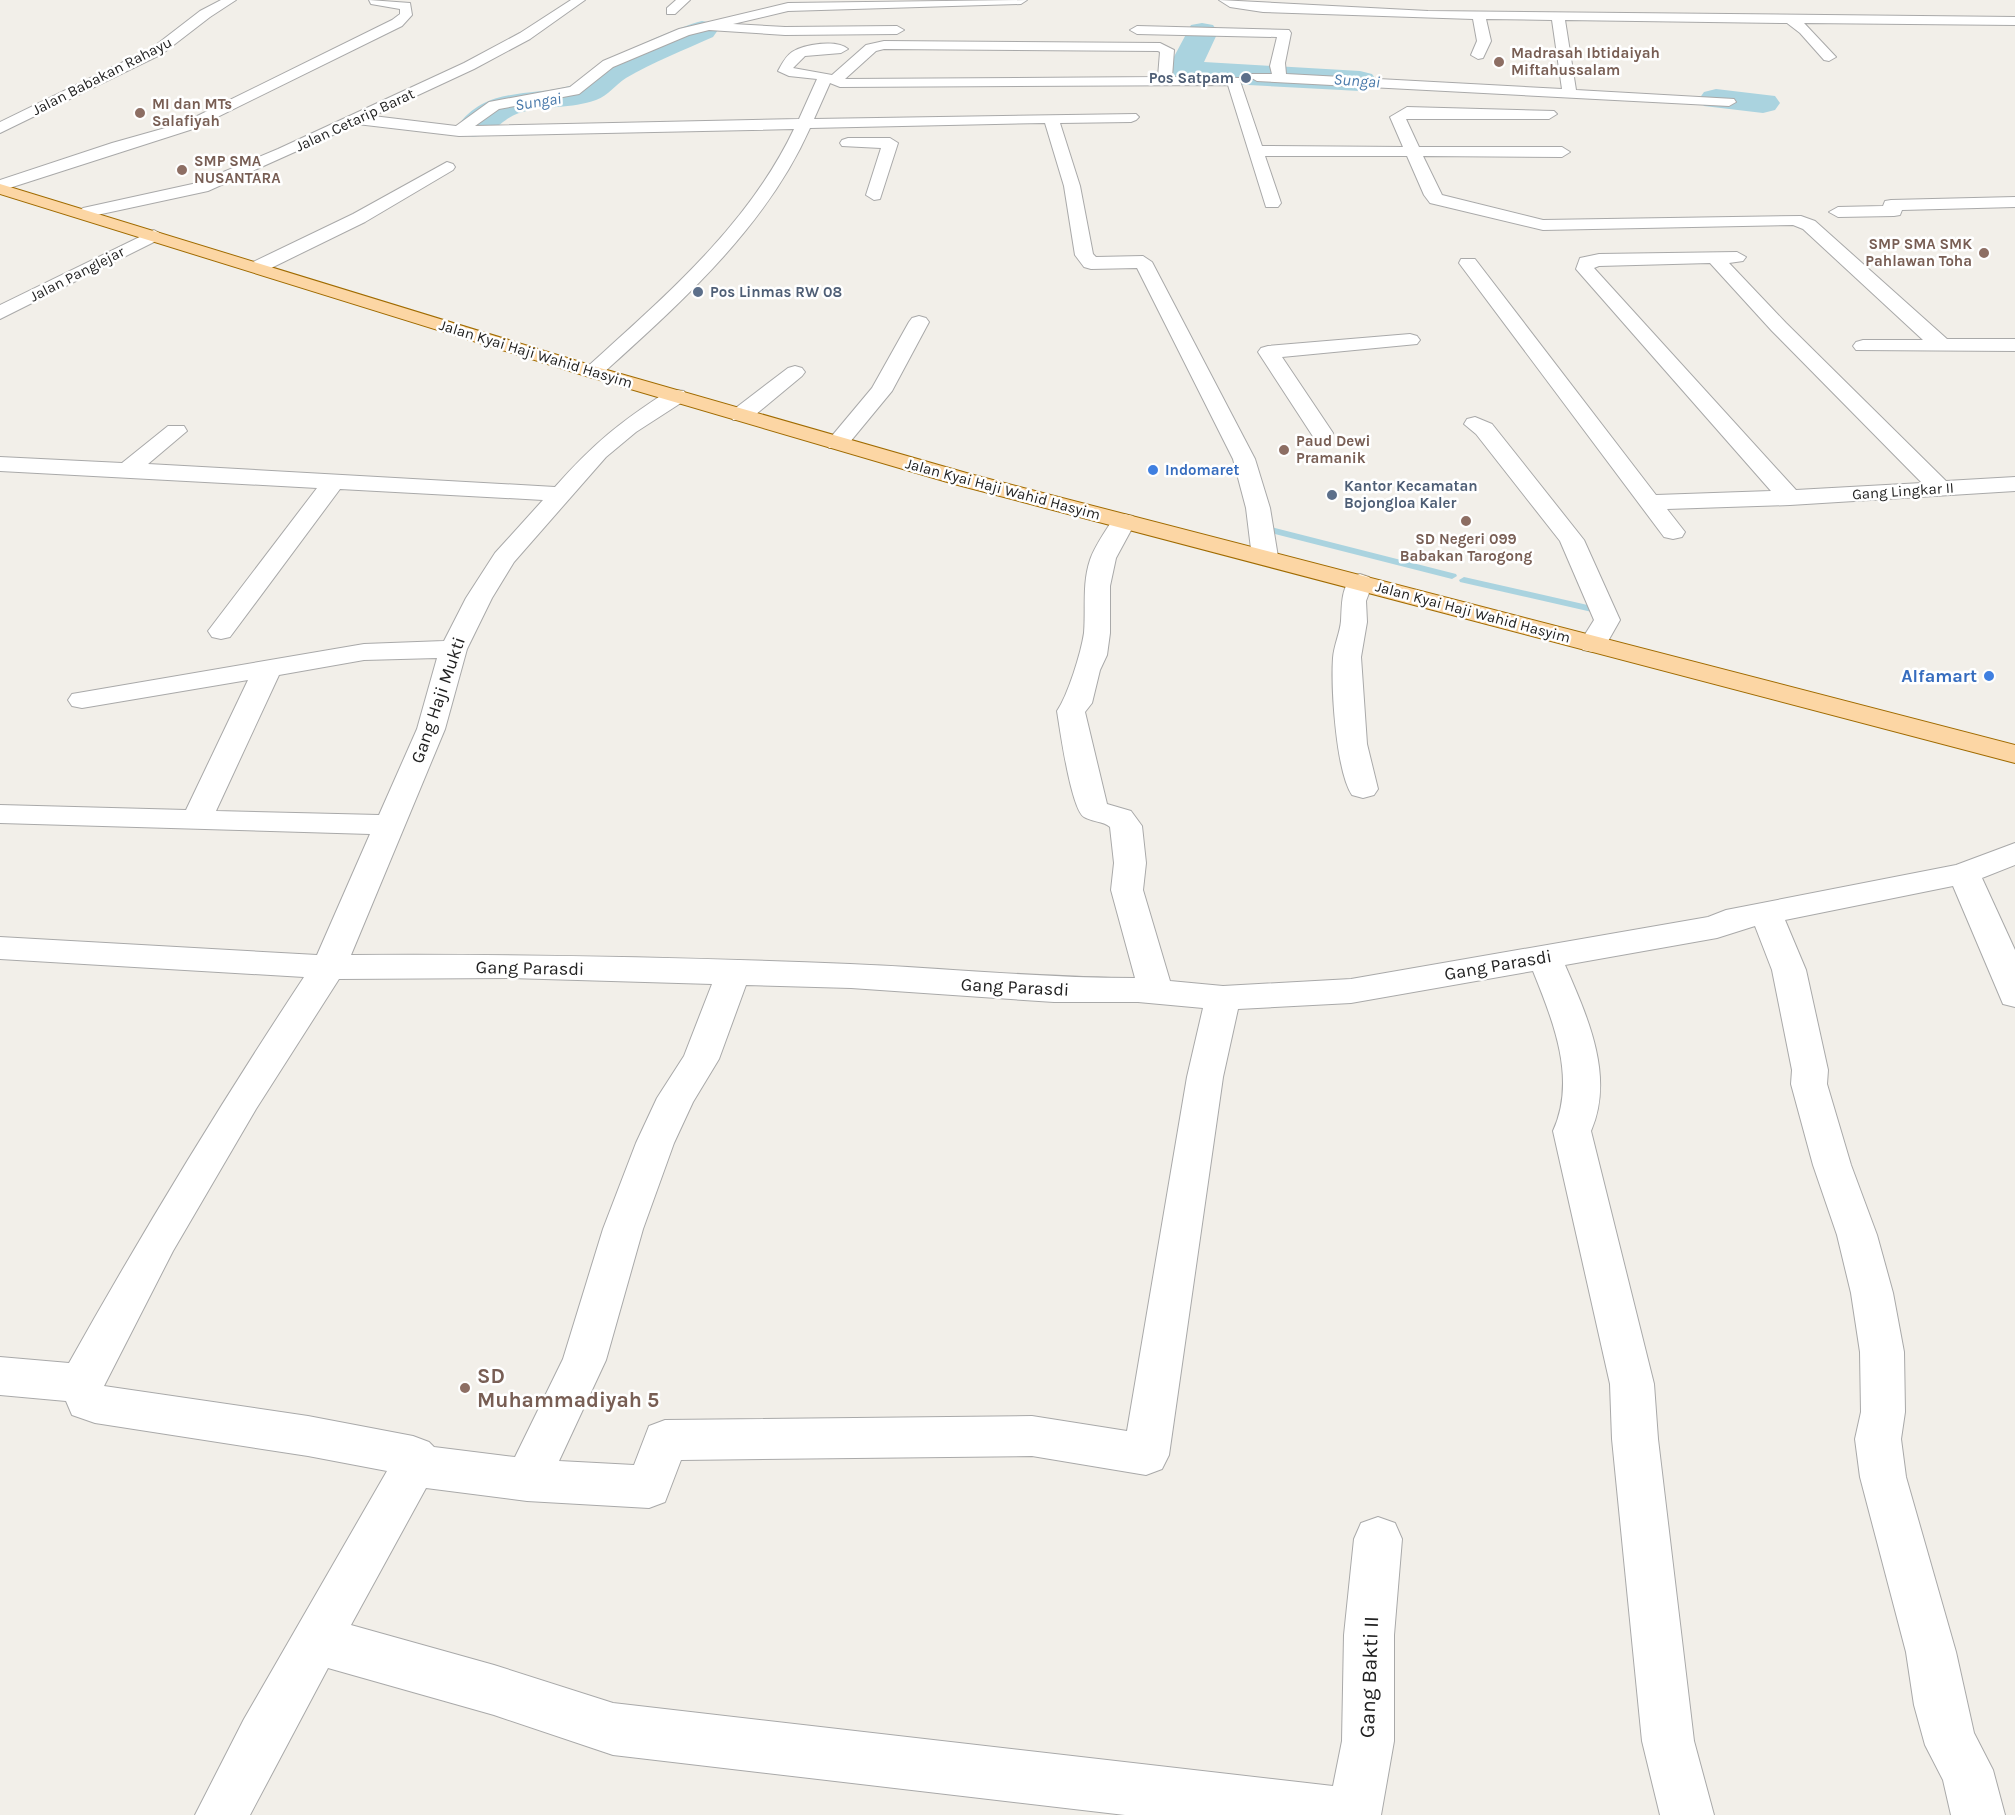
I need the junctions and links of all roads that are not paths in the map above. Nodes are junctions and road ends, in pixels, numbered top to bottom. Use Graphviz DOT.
graph roads {
  1 [pos="230,0"];
  2 [pos="579,0"];
  3 [pos="684,0"];
  4 [pos="1021,0"];
  5 [pos="1225,0"];
  6 [pos="1421,0"];
  7 [pos="375,1"];
  8 [pos="979,1"];
  9 [pos="916,2"];
  10 [pos="854,3"];
  11 [pos="790,4"];
  12 [pos="730,6"];
  13 [pos="1937,7"];
  14 [pos="763,12"];
  15 [pos="1428,15"];
  16 [pos="2015,15"];
  17 [pos="1479,16"];
  18 [pos="1557,17"];
  19 [pos="1789,18"];
  20 [pos="2015,21"];
  21 [pos="720,24"];
  22 [pos="1126,29"];
  23 [pos="915,30"];
  24 [pos="869,31"];
  25 [pos="1201,32"];
  26 [pos="1192,48"];
  27 [pos="1478,55"];
  28 [pos="1829,57"];
  29 [pos="1184,65"];
  30 [pos="1278,77"];
  31 [pos="1166,81"];
  32 [pos="1570,94"];
  33 [pos="1729,102"];
  34 [pos="1549,114"];
  35 [pos="1131,117"];
  36 [pos="357,118"];
  37 [pos="1051,119"];
  38 [pos="803,125"];
  39 [pos="0,128"];
  40 [pos="459,131"];
  41 [pos="795,144"];
  42 [pos="1256,151"];
  43 [pos="1411,151"];
  44 [pos="1562,152"];
  45 [pos="447,167"];
  46 [pos="0,187"];
  47 [pos="18,194"];
  48 [pos="874,195"];
  49 [pos="0,201"];
  50 [pos="2015,202"];
  51 [pos="1272,203"];
  52 [pos="1838,212"];
  53 [pos="82,213"];
  54 [pos="154,235"];
  55 [pos="1737,257"];
  56 [pos="1715,258"];
  57 [pos="1468,263"];
  58 [pos="258,267"];
  59 [pos="0,313"];
  60 [pos="919,322"];
  61 [pos="1921,328"];
  62 [pos="2015,328"];
  63 [pos="1410,340"];
  64 [pos="1941,345"];
  65 [pos="2015,345"];
  66 [pos="1863,346"];
  67 [pos="593,372"];
  68 [pos="795,372"];
  69 [pos="676,396"];
  70 [pos="741,415"];
  71 [pos="1474,424"];
  72 [pos="176,430"];
  73 [pos="1322,433"];
  74 [pos="837,443"];
  75 [pos="0,464"];
  76 [pos="128,469"];
  77 [pos="334,482"];
  78 [pos="2015,484"];
  79 [pos="1940,488"];
  80 [pos="561,494"];
  81 [pos="1790,498"];
  82 [pos="1649,502"];
  83 [pos="1124,521"];
  84 [pos="1672,532"];
  85 [pos="1265,557"];
  86 [pos="1357,591"];
  87 [pos="221,631"];
  88 [pos="1593,644"];
  89 [pos="453,650"];
  90 [pos="268,668"];
  91 [pos="82,700"];
  92 [pos="2015,754"];
  93 [pos="1363,789"];
  94 [pos="0,814"];
  95 [pos="197,819"];
  96 [pos="388,825"];
  97 [pos="2015,853"];
  98 [pos="1964,874"];
  99 [pos="1766,912"];
  100 [pos="0,948"];
  101 [pos="1544,956"];
  102 [pos="329,967"];
  103 [pos="733,974"];
  104 [pos="1156,992"];
  105 [pos="2015,995"];
  106 [pos="1223,998"];
  107 [pos="0,1376"];
  108 [pos="81,1383"];
  109 [pos="417,1466"];
  110 [pos="527,1480"];
  111 [pos="1378,1539"];
  112 [pos="317,1640"];
  113 [pos="222,1815"];
  114 [pos="1353,1815"];
  115 [pos="1687,1815"];
  116 [pos="1978,1815"];
  1 -- 39 [label="street, Jalan Babakan Rahayu"];
  2 -- 36 [label="street, Jalan Cetarip Barat"];
  3 -- 21 [label="street"];
  4 -- 8 [label="street"];
  5 -- 15 [label="street"];
  6 -- 15 [label="street"];
  7 -- 46 [label="street"];
  8 -- 9 [label="street"];
  9 -- 10 [label="street"];
  10 -- 11 [label="street"];
  11 -- 14 [label="street"];
  12 -- 14 [label="street"];
  13 -- 16 [label="street"];
  14 -- 21 [label="street"];
  15 -- 17 [label="street"];
  17 -- 18 [label="street"];
  17 -- 27 [label="street"];
  18 -- 19 [label="street"];
  18 -- 32 [label="street"];
  19 -- 20 [label="street"];
  19 -- 28 [label="street"];
  21 -- 24 [label="street"];
  21 -- 40 [label="street"];
  22 -- 25 [label="street"];
  23 -- 24 [label="street"];
  24 -- 38 [label="street"];
  25 -- 26 [label="street"];
  25 -- 30 [label="street"];
  29 -- 30 [label="street"];
  30 -- 32 [label="street"];
  31 -- 31 [label="street"];
  31 -- 42 [label="street"];
  32 -- 33 [label="street"];
  34 -- 43 [label="street"];
  35 -- 37 [label="street"];
  36 -- 40 [label="street"];
  36 -- 53 [label="street, Jalan Cetarip Barat"];
  37 -- 38 [label="street"];
  37 -- 85 [label="street"];
  38 -- 40 [label="street"];
  38 -- 41 [label="street"];
  41 -- 48 [label="street"];
  41 -- 67 [label="street"];
  42 -- 43 [label="street"];
  42 -- 51 [label="street"];
  43 -- 44 [label="street"];
  43 -- 61 [label="street"];
  45 -- 58 [label="street"];
  46 -- 47 [label="main road, Jalan Kyai Haji Wahid Hasyim"];
  47 -- 49 [label="street"];
  47 -- 53 [label="main road, Jalan Kyai Haji Wahid Hasyim"];
  50 -- 52 [label="street"];
  53 -- 54 [label="main road, Jalan Kyai Haji Wahid Hasyim"];
  54 -- 58 [label="main road, Jalan Kyai Haji Wahid Hasyim"];
  54 -- 59 [label="street, Jalan Panglejar"];
  55 -- 56 [label="street"];
  56 -- 79 [label="street"];
  56 -- 81 [label="street"];
  57 -- 82 [label="street"];
  58 -- 67 [label="main road, Jalan Kyai Haji Wahid Hasyim"];
  60 -- 74 [label="street"];
  61 -- 62 [label="street"];
  61 -- 64 [label="street"];
  63 -- 73 [label="street"];
  64 -- 65 [label="street"];
  64 -- 66 [label="street"];
  67 -- 69 [label="main road, Jalan Kyai Haji Wahid Hasyim"];
  68 -- 70 [label="street"];
  69 -- 70 [label="main road, Jalan Kyai Haji Wahid Hasyim"];
  69 -- 80 [label="street, Gang Haji Mukti"];
  70 -- 74 [label="main road, Jalan Kyai Haji Wahid Hasyim"];
  71 -- 88 [label="street"];
  72 -- 76 [label="street"];
  74 -- 83 [label="main road, Jalan Kyai Haji Wahid Hasyim"];
  75 -- 76 [label="street"];
  76 -- 77 [label="street"];
  77 -- 80 [label="street"];
  77 -- 87 [label="street"];
  78 -- 79 [label="street, Gang Lingkar II"];
  79 -- 81 [label="street, Gang Lingkar II"];
  80 -- 89 [label="street, Gang Haji Mukti"];
  81 -- 82 [label="street, Gang Lingkar II"];
  82 -- 84 [label="street"];
  83 -- 85 [label="main road, Jalan Kyai Haji Wahid Hasyim"];
  83 -- 104 [label="street"];
  85 -- 86 [label="main road, Jalan Kyai Haji Wahid Hasyim"];
  86 -- 88 [label="main road, Jalan Kyai Haji Wahid Hasyim"];
  86 -- 93 [label="street"];
  88 -- 92 [label="main road, Jalan Kyai Haji Wahid Hasyim"];
  89 -- 90 [label="street"];
  89 -- 96 [label="street, Gang Haji Mukti"];
  90 -- 91 [label="street"];
  90 -- 95 [label="street"];
  94 -- 95 [label="street"];
  95 -- 96 [label="street"];
  96 -- 102 [label="street, Gang Haji Mukti"];
  97 -- 98 [label="street, Gang Parasdi"];
  98 -- 99 [label="street, Gang Parasdi"];
  98 -- 105 [label="street"];
  99 -- 101 [label="street, Gang Parasdi"];
  99 -- 116 [label="street"];
  100 -- 102 [label="street, Gang Parasdi"];
  101 -- 106 [label="street, Gang Parasdi"];
  101 -- 115 [label="street"];
  102 -- 103 [label="street, Gang Parasdi"];
  102 -- 108 [label="street, Gang Haji Mukti"];
  103 -- 104 [label="street, Gang Parasdi"];
  103 -- 110 [label="street"];
  104 -- 106 [label="street, Gang Parasdi"];
  106 -- 110 [label="street"];
  107 -- 108 [label="street"];
  108 -- 109 [label="street"];
  109 -- 110 [label="street"];
  109 -- 112 [label="street"];
  111 -- 114 [label="street, Gang Bakti II"];
  112 -- 113 [label="street"];
  112 -- 114 [label="street"];
}
